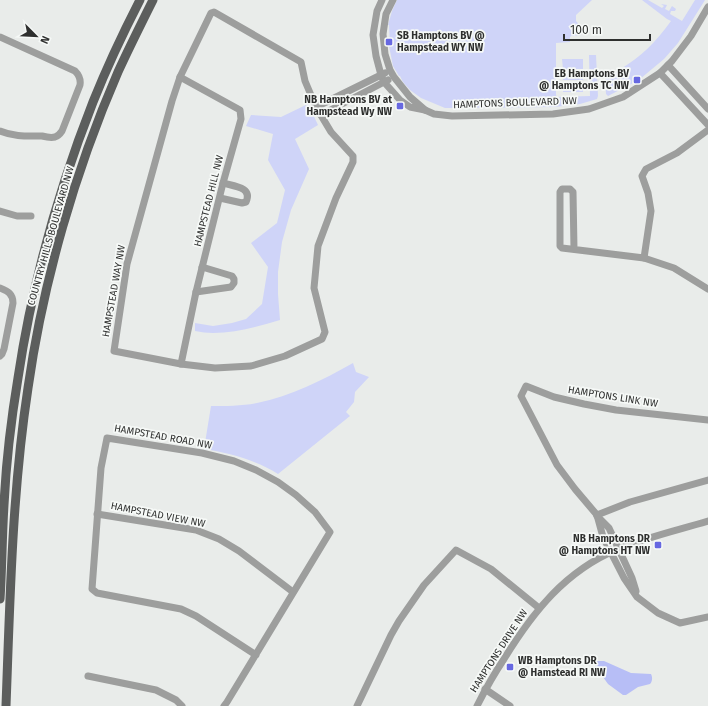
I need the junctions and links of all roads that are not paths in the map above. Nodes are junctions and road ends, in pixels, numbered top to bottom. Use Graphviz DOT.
graph roads {
  1 [pos="140,0"];
  2 [pos="153,0"];
  3 [pos="382,0"];
  4 [pos="393,0"];
  5 [pos="708,7"];
  6 [pos="0,37"];
  7 [pos="668,65"];
  8 [pos="392,73"];
  9 [pos="660,73"];
  10 [pos="180,77"];
  11 [pos="382,79"];
  12 [pos="316,107"];
  13 [pos="708,109"];
  14 [pos="425,110"];
  15 [pos="321,115"];
  16 [pos="708,126"];
  17 [pos="708,130"];
  18 [pos="0,132"];
  19 [pos="223,184"];
  20 [pos="220,198"];
  21 [pos="0,211"];
  22 [pos="31,216"];
  23 [pos="574,249"];
  24 [pos="644,258"];
  25 [pos="202,267"];
  26 [pos="707,287"];
  27 [pos="0,288"];
  28 [pos="196,292"];
  29 [pos="0,356"];
  30 [pos="181,364"];
  31 [pos="708,420"];
  32 [pos="708,480"];
  33 [pos="4,505"];
  34 [pos="97,514"];
  35 [pos="597,515"];
  36 [pos="0,518"];
  37 [pos="708,521"];
  38 [pos="619,548"];
  39 [pos="611,552"];
  40 [pos="1,556"];
  41 [pos="13,558"];
  42 [pos="293,592"];
  43 [pos="638,597"];
  44 [pos="0,599"];
  45 [pos="539,608"];
  46 [pos="708,617"];
  47 [pos="256,655"];
  48 [pos="88,676"];
  49 [pos="485,689"];
  50 [pos="6,706"];
  51 [pos="182,706"];
  52 [pos="224,706"];
  53 [pos="357,706"];
  54 [pos="476,706"];
  55 [pos="510,706"];
  1 -- 33 [label="main road, COUNTRY HILLS BOULEVARD NW"];
  2 -- 41 [label="main road, COUNTRY HILLS BOULEVARD NW"];
  3 -- 11 [label="street, HAMPTONS BOULEVARD NW"];
  4 -- 8 [label="street, HAMPTONS BOULEVARD NW"];
  5 -- 7 [label="street, HAMPTONS BOULEVARD NW"];
  6 -- 18 [label="street"];
  7 -- 9 [label="street, HAMPTONS BOULEVARD NW"];
  7 -- 13 [label="street"];
  8 -- 11 [label="street"];
  8 -- 14 [label="street, HAMPTONS BOULEVARD NW"];
  9 -- 14 [label="street, HAMPTONS BOULEVARD NW"];
  9 -- 16 [label="street"];
  10 -- 12 [label="street, HAMPSTEAD WAY NW"];
  10 -- 19 [label="street, HAMPSTEAD HILL NW"];
  10 -- 30 [label="street, HAMPSTEAD WAY NW"];
  11 -- 12 [label="street"];
  11 -- 14 [label="street, HAMPTONS BOULEVARD NW"];
  11 -- 15 [label="street"];
  12 -- 15 [label="street, HAMPSTEAD WAY NW"];
  15 -- 30 [label="street, HAMPSTEAD WAY NW"];
  17 -- 24 [label="street"];
  19 -- 20 [label="street, HAMPSTEAD HILL NW"];
  19 -- 20 [label="street"];
  20 -- 25 [label="street, HAMPSTEAD HILL NW"];
  21 -- 22 [label="street"];
  23 -- 23 [label="street"];
  23 -- 24 [label="street"];
  24 -- 26 [label="street"];
  25 -- 28 [label="street, HAMPSTEAD HILL NW"];
  25 -- 28 [label="street"];
  27 -- 29 [label="street"];
  28 -- 30 [label="street, HAMPSTEAD HILL NW"];
  31 -- 35 [label="street, HAMPTONS LINK NW"];
  32 -- 35 [label="street"];
  33 -- 36 [label="main road"];
  33 -- 40 [label="main road, COUNTRY HILLS BOULEVARD NW"];
  34 -- 42 [label="street, HAMPSTEAD VIEW NW"];
  34 -- 42 [label="street, HAMPSTEAD ROAD NW"];
  34 -- 47 [label="street, HAMPSTEAD ROAD NW"];
  35 -- 38 [label="street, HAMPTONS LINK NW"];
  35 -- 39 [label="street, HAMPTONS LINK NW"];
  37 -- 38 [label="street, HAMPTONS DRIVE NW"];
  38 -- 39 [label="street, HAMPTONS DRIVE NW"];
  38 -- 43 [label="street, HAMPTONS LINK NW"];
  39 -- 43 [label="street, HAMPTONS LINK NW"];
  39 -- 45 [label="street, HAMPTONS DRIVE NW"];
  40 -- 41 [label="street"];
  40 -- 44 [label="main road, COUNTRY HILLS BOULEVARD NW"];
  41 -- 50 [label="main road, COUNTRY HILLS BOULEVARD NW"];
  42 -- 47 [label="street, HAMPSTEAD ROAD NW"];
  43 -- 46 [label="street, HAMPTONS LINK NW"];
  45 -- 49 [label="street, HAMPTONS DRIVE NW"];
  45 -- 53 [label="street"];
  47 -- 52 [label="street, HAMPSTEAD ROAD NW"];
  48 -- 51 [label="street"];
  49 -- 54 [label="street, HAMPTONS DRIVE NW"];
  49 -- 55 [label="street"];
}
